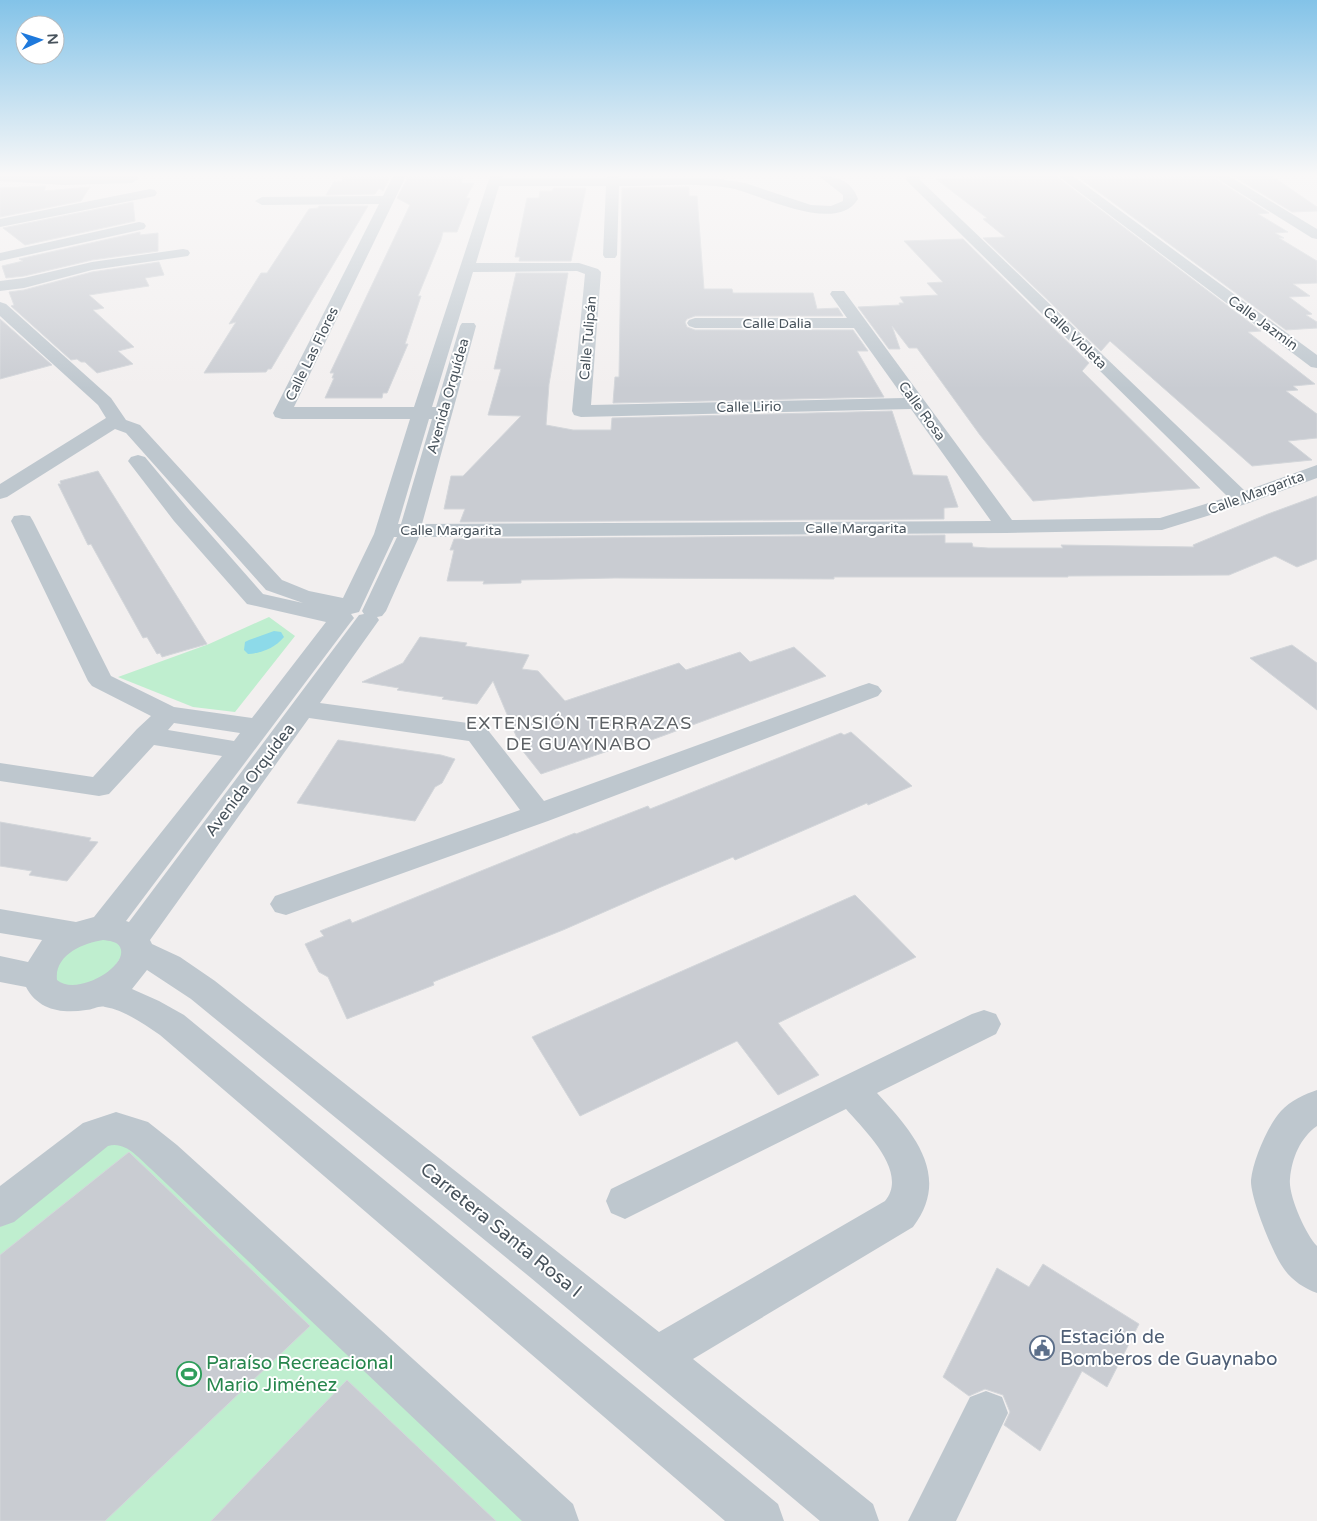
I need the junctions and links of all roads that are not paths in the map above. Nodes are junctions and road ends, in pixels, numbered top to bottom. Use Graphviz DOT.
graph roads {
  1 [pos="45,247"];
  2 [pos="365,247"];
  3 [pos="481,247"];
  4 [pos="610,247"];
  5 [pos="981,247"];
  6 [pos="1160,247"];
  7 [pos="183,253"];
  8 [pos="610,254"];
  9 [pos="0,257"];
  10 [pos="475,268"];
  11 [pos="0,286"];
  12 [pos="838,294"];
  13 [pos="0,307"];
  14 [pos="696,323"];
  15 [pos="859,323"];
  16 [pos="1317,363"];
  17 [pos="917,404"];
  18 [pos="581,411"];
  19 [pos="421,413"];
  20 [pos="443,413"];
  21 [pos="117,422"];
  22 [pos="1317,471"];
  23 [pos="0,493"];
  24 [pos="1242,499"];
  25 [pos="22,521"];
  26 [pos="1006,528"];
  27 [pos="410,530"];
  28 [pos="386,531"];
  29 [pos="359,614"];
  30 [pos="869,691"];
  31 [pos="303,710"];
  32 [pos="168,714"];
  33 [pos="259,727"];
  34 [pos="146,735"];
  35 [pos="241,751"];
  36 [pos="0,772"];
  37 [pos="538,814"];
  38 [pos="286,904"];
  39 [pos="0,921"];
  40 [pos="89,931"];
  41 [pos="135,945"];
  42 [pos="0,969"];
  43 [pos="40,978"];
  44 [pos="103,993"];
  45 [pos="984,1024"];
  46 [pos="851,1090"];
  47 [pos="1317,1105"];
  48 [pos="625,1201"];
  49 [pos="0,1209"];
  50 [pos="1317,1274"];
  51 [pos="656,1357"];
  52 [pos="986,1413"];
  53 [pos="556,1521"];
  54 [pos="761,1521"];
  55 [pos="856,1521"];
  56 [pos="931,1521"];
  1 -- 9 [label="street"];
  2 -- 19 [label="street, Calle Las Flores"];
  3 -- 10 [label="street, Avenida Orquídea"];
  4 -- 8 [label="street"];
  5 -- 24 [label="street, Calle Violeta"];
  6 -- 16 [label="street, Calle Jazmín"];
  7 -- 11 [label="street"];
  10 -- 18 [label="street, Calle Tulipán"];
  10 -- 19 [label="street, Avenida Orquídea"];
  10 -- 20 [label="street, Avenida Orquídea"];
  12 -- 15 [label="street, Calle Rosa"];
  13 -- 21 [label="street"];
  14 -- 15 [label="street, Calle Dalia"];
  15 -- 17 [label="street, Calle Rosa"];
  17 -- 18 [label="street, Calle Lirio"];
  17 -- 26 [label="street, Calle Rosa"];
  19 -- 20 [label="street, Calle Las Flores"];
  19 -- 28 [label="street, Avenida Orquídea"];
  20 -- 27 [label="street, Avenida Orquídea"];
  21 -- 23 [label="street"];
  21 -- 29 [label="street"];
  22 -- 24 [label="street, Calle Margarita"];
  24 -- 26 [label="street, Calle Margarita"];
  25 -- 32 [label="street"];
  26 -- 27 [label="street, Calle Margarita"];
  27 -- 28 [label="street, Calle Margarita"];
  27 -- 29 [label="street, Avenida Orquídea"];
  28 -- 29 [label="street, Avenida Orquídea"];
  29 -- 31 [label="street, Avenida Orquídea"];
  29 -- 33 [label="street, Avenida Orquídea"];
  30 -- 37 [label="street"];
  31 -- 37 [label="street"];
  31 -- 41 [label="street, Avenida Orquídea"];
  32 -- 33 [label="street"];
  32 -- 34 [label="street"];
  33 -- 35 [label="street, Avenida Orquídea"];
  34 -- 35 [label="street"];
  34 -- 36 [label="street"];
  35 -- 40 [label="street, Avenida Orquídea"];
  37 -- 38 [label="street"];
  39 -- 40 [label="street"];
  40 -- 41 [label="street"];
  40 -- 43 [label="street"];
  41 -- 44 [label="street"];
  41 -- 51 [label="street, Carretera Santa Rosa I"];
  42 -- 43 [label="street"];
  43 -- 44 [label="street"];
  44 -- 54 [label="street"];
  45 -- 46 [label="street"];
  46 -- 48 [label="street"];
  46 -- 51 [label="street"];
  47 -- 50 [label="street"];
  49 -- 53 [label="street"];
  51 -- 55 [label="street, Carretera Santa Rosa I"];
  52 -- 56 [label="street"];
}
